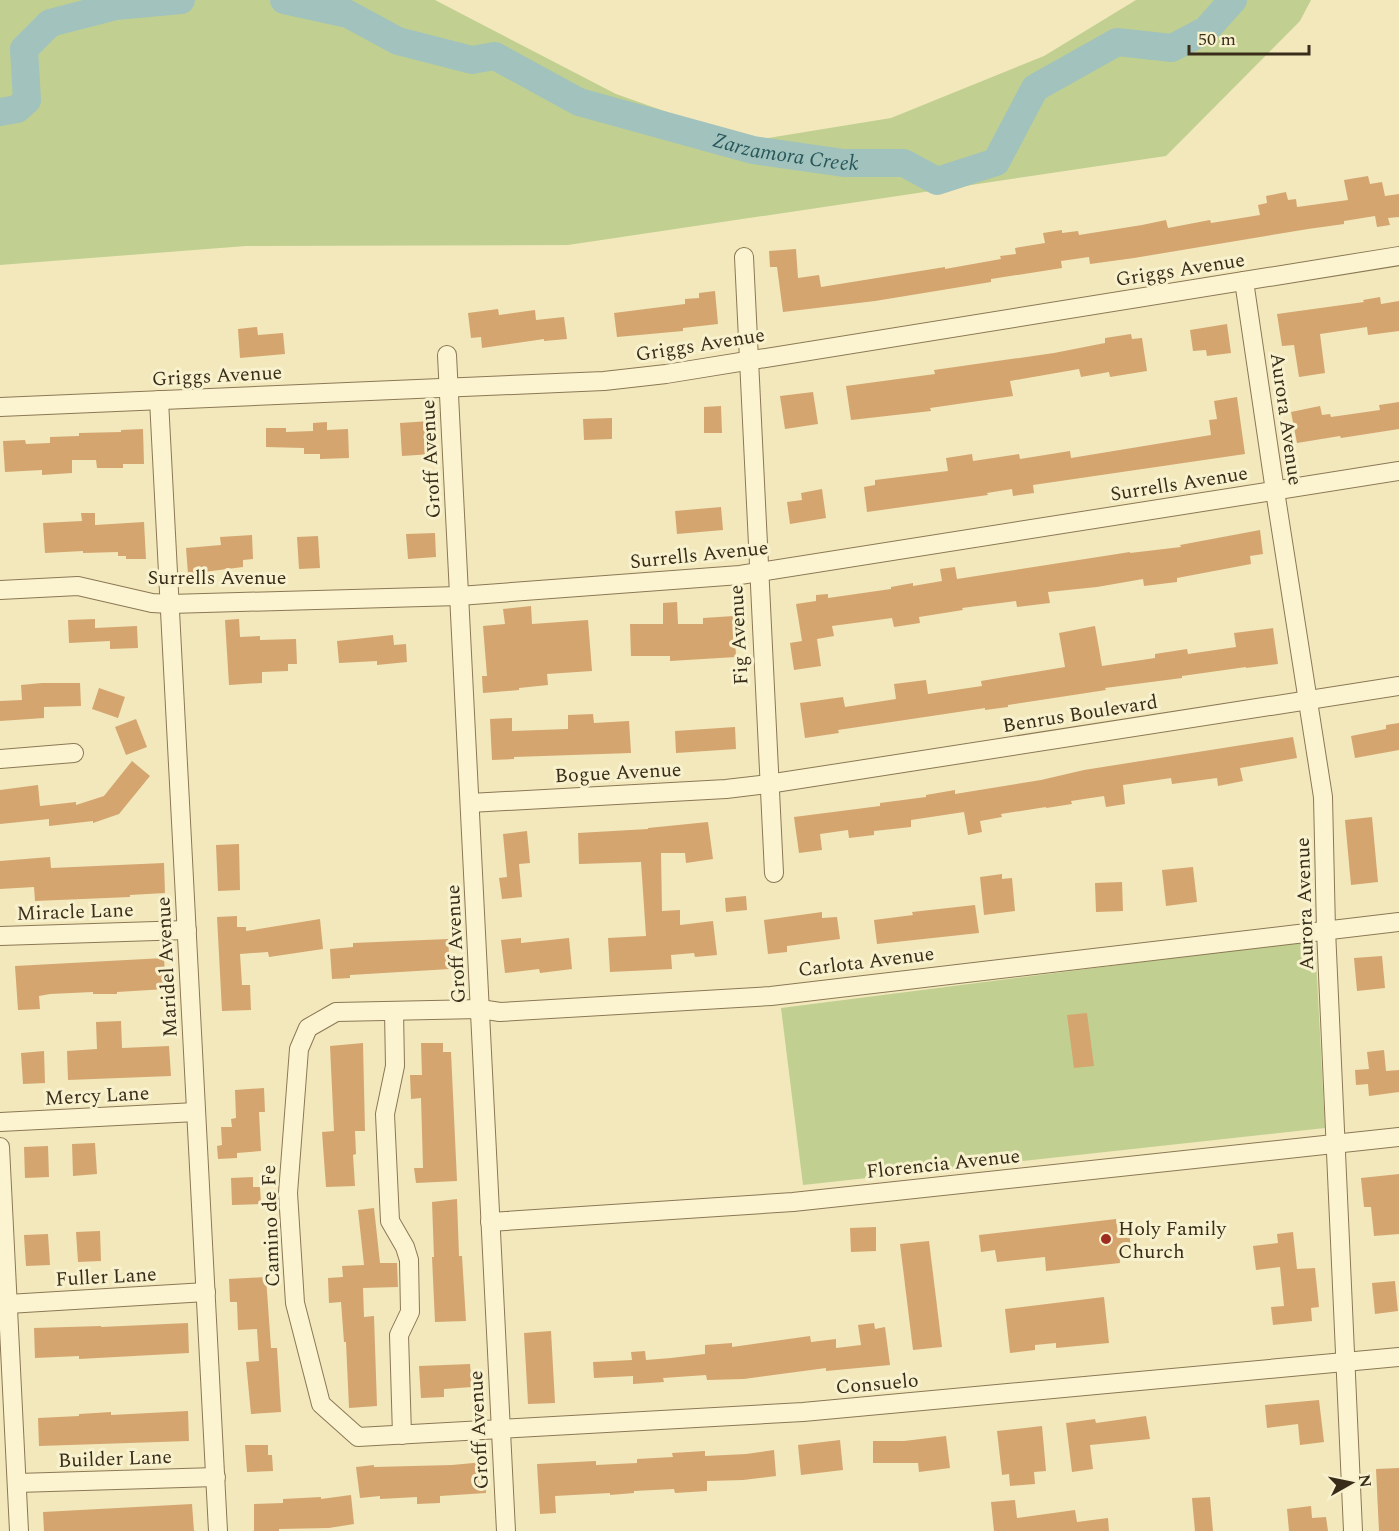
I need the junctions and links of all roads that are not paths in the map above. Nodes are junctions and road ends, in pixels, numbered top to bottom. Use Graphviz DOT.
graph roads {
  1 [pos="1399,256"];
  2 [pos="744,257"];
  3 [pos="1244,281"];
  4 [pos="447,355"];
  5 [pos="748,359"];
  6 [pos="449,387"];
  7 [pos="159,400"];
  8 [pos="0,407"];
  9 [pos="1399,471"];
  10 [pos="1275,491"];
  11 [pos="758,571"];
  12 [pos="0,590"];
  13 [pos="459,596"];
  14 [pos="170,604"];
  15 [pos="1399,686"];
  16 [pos="1308,700"];
  17 [pos="74,753"];
  18 [pos="0,759"];
  19 [pos="768,784"];
  20 [pos="470,803"];
  21 [pos="774,873"];
  22 [pos="1399,922"];
  23 [pos="187,930"];
  24 [pos="1326,930"];
  25 [pos="0,936"];
  26 [pos="480,1009"];
  27 [pos="394,1011"];
  28 [pos="336,1012"];
  29 [pos="196,1112"];
  30 [pos="0,1122"];
  31 [pos="1399,1137"];
  32 [pos="1335,1144"];
  33 [pos="0,1147"];
  34 [pos="490,1222"];
  35 [pos="206,1293"];
  36 [pos="8,1304"];
  37 [pos="1399,1357"];
  38 [pos="1346,1362"];
  39 [pos="501,1430"];
  40 [pos="402,1435"];
  41 [pos="358,1437"];
  42 [pos="216,1477"];
  43 [pos="17,1484"];
  44 [pos="19,1531"];
  45 [pos="218,1531"];
  46 [pos="506,1531"];
  47 [pos="1353,1531"];
  1 -- 3 [label="street, Griggs Avenue"];
  2 -- 5 [label="street, Fig Avenue"];
  3 -- 5 [label="street, Griggs Avenue"];
  3 -- 10 [label="street, Aurora Avenue"];
  4 -- 6 [label="street, Groff Avenue"];
  5 -- 6 [label="street, Griggs Avenue"];
  5 -- 11 [label="street, Fig Avenue"];
  6 -- 7 [label="street, Griggs Avenue"];
  6 -- 13 [label="street, Groff Avenue"];
  7 -- 8 [label="street, Griggs Avenue"];
  7 -- 14 [label="street, Maridel Avenue"];
  9 -- 10 [label="street, Surrells Avenue"];
  10 -- 11 [label="street, Surrells Avenue"];
  10 -- 16 [label="street, Aurora Avenue"];
  11 -- 13 [label="street, Surrells Avenue"];
  11 -- 19 [label="street, Fig Avenue"];
  12 -- 14 [label="street, Surrells Avenue"];
  13 -- 14 [label="street, Surrells Avenue"];
  13 -- 20 [label="street, Groff Avenue"];
  14 -- 23 [label="street, Maridel Avenue"];
  15 -- 16 [label="street, Benrus Boulevard"];
  16 -- 19 [label="street, Benrus Boulevard"];
  16 -- 24 [label="street, Aurora Avenue"];
  17 -- 18 [label="street"];
  19 -- 20 [label="street, Bogue Avenue"];
  19 -- 21 [label="street, Fig Avenue"];
  20 -- 26 [label="street, Groff Avenue"];
  22 -- 24 [label="street, Carlota Avenue"];
  23 -- 25 [label="street, Miracle Lane"];
  23 -- 29 [label="street, Maridel Avenue"];
  24 -- 26 [label="street, Carlota Avenue"];
  24 -- 32 [label="street, Aurora Avenue"];
  26 -- 27 [label="street, Carlota Avenue"];
  26 -- 34 [label="street, Groff Avenue"];
  27 -- 28 [label="street, Carlota Avenue"];
  27 -- 40 [label="street"];
  28 -- 41 [label="street, Camino de Fe"];
  29 -- 30 [label="street, Mercy Lane"];
  29 -- 35 [label="street, Maridel Avenue"];
  31 -- 32 [label="street, Florencia Avenue"];
  32 -- 34 [label="street, Florencia Avenue"];
  32 -- 38 [label="street, Aurora Avenue"];
  33 -- 36 [label="street"];
  34 -- 39 [label="street, Groff Avenue"];
  35 -- 36 [label="street, Fuller Lane"];
  35 -- 42 [label="street, Maridel Avenue"];
  36 -- 43 [label="street"];
  37 -- 38 [label="street, Consuelo"];
  38 -- 39 [label="street, Consuelo"];
  38 -- 47 [label="street, Aurora Avenue"];
  39 -- 40 [label="street, Consuelo"];
  39 -- 46 [label="street, Groff Avenue"];
  40 -- 41 [label="street, Consuelo"];
  42 -- 43 [label="street, Builder Lane"];
  42 -- 45 [label="street, Maridel Avenue"];
  43 -- 44 [label="street"];
}
